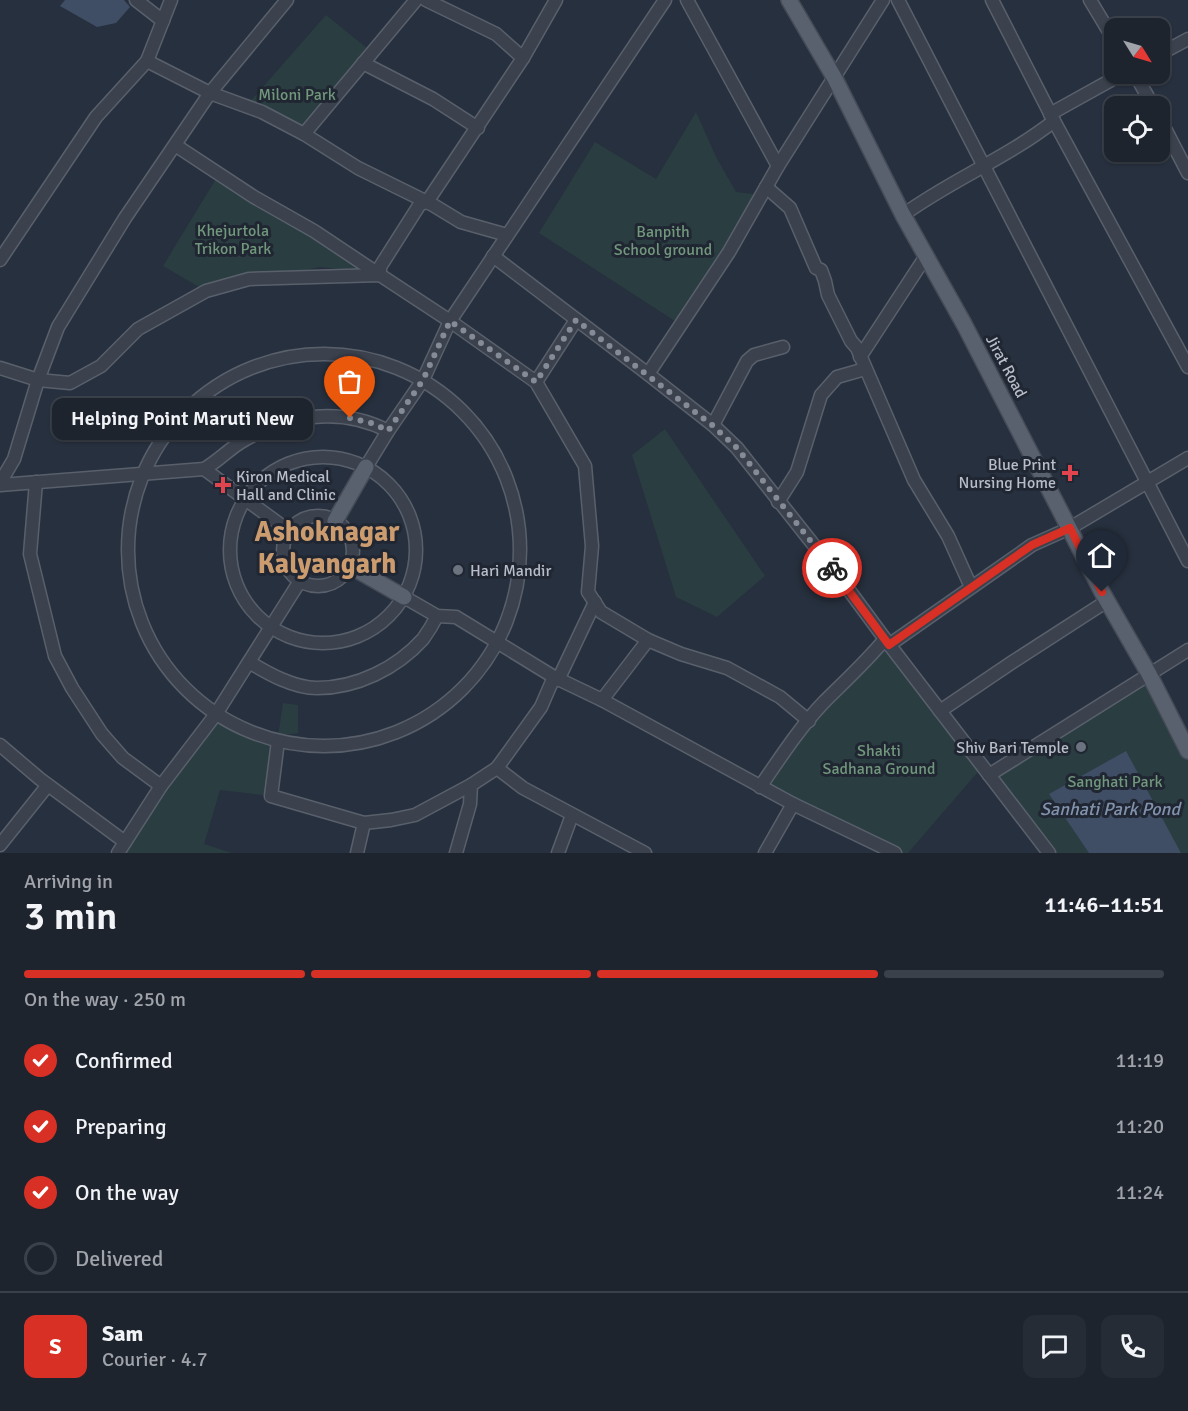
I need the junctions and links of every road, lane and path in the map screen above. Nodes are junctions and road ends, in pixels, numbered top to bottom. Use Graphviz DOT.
graph roads {
  1 [pos="136,0"];
  2 [pos="171,0"];
  3 [pos="287,0"];
  4 [pos="416,0"];
  5 [pos="426,0"];
  6 [pos="556,0"];
  7 [pos="665,0"];
  8 [pos="687,0"];
  9 [pos="789,0"];
  10 [pos="883,0"];
  11 [pos="898,0"];
  12 [pos="992,0"];
  13 [pos="1090,0"];
  14 [pos="163,21"];
  15 [pos="1104,23"];
  16 [pos="1188,39"];
  17 [pos="1170,49"];
  18 [pos="523,58"];
  19 [pos="147,62"];
  20 [pos="363,63"];
  21 [pos="834,77"];
  22 [pos="1106,84"];
  23 [pos="210,93"];
  24 [pos="1052,118"];
  25 [pos="478,128"];
  26 [pos="304,134"];
  27 [pos="1170,138"];
  28 [pos="175,144"];
  29 [pos="778,166"];
  30 [pos="984,166"];
  31 [pos="1188,173"];
  32 [pos="766,187"];
  33 [pos="427,202"];
  34 [pos="903,215"];
  35 [pos="507,235"];
  36 [pos="4,244"];
  37 [pos="493,256"];
  38 [pos="926,256"];
  39 [pos="0,260"];
  40 [pos="380,276"];
  41 [pos="576,320"];
  42 [pos="450,321"];
  43 [pos="783,347"];
  44 [pos="862,363"];
  45 [pos="1188,367"];
  46 [pos="0,368"];
  47 [pos="648,374"];
  48 [pos="38,380"];
  49 [pos="423,380"];
  50 [pos="536,382"];
  51 [pos="712,425"];
  52 [pos="388,431"];
  53 [pos="1188,458"];
  54 [pos="366,467"];
  55 [pos="204,469"];
  56 [pos="143,474"];
  57 [pos="36,482"];
  58 [pos="1147,482"];
  59 [pos="0,484"];
  60 [pos="245,500"];
  61 [pos="778,502"];
  62 [pos="335,521"];
  63 [pos="1070,528"];
  64 [pos="289,531"];
  65 [pos="1188,561"];
  66 [pos="350,566"];
  67 [pos="300,581"];
  68 [pos="971,587"];
  69 [pos="404,597"];
  70 [pos="1107,601"];
  71 [pos="595,602"];
  72 [pos="437,616"];
  73 [pos="271,627"];
  74 [pos="648,639"];
  75 [pos="496,641"];
  76 [pos="887,642"];
  77 [pos="1188,650"];
  78 [pos="249,662"];
  79 [pos="1149,674"];
  80 [pos="556,679"];
  81 [pos="602,700"];
  82 [pos="940,711"];
  83 [pos="216,714"];
  84 [pos="809,721"];
  85 [pos="278,741"];
  86 [pos="0,745"];
  87 [pos="1188,751"];
  88 [pos="497,768"];
  89 [pos="989,775"];
  90 [pos="48,785"];
  91 [pos="471,785"];
  92 [pos="161,786"];
  93 [pos="760,787"];
  94 [pos="793,804"];
  95 [pos="573,815"];
  96 [pos="364,823"];
  97 [pos="125,842"];
  98 [pos="0,845"];
  99 [pos="118,853"];
  100 [pos="357,853"];
  101 [pos="456,853"];
  102 [pos="558,853"];
  103 [pos="645,853"];
  104 [pos="765,853"];
  105 [pos="895,853"];
  106 [pos="1049,853"];
  1 -- 14 [label="street"];
  2 -- 14 [label="street"];
  3 -- 23 [label="street"];
  4 -- 20 [label="street"];
  5 -- 18 [label="street"];
  6 -- 18 [label="street"];
  7 -- 35 [label="street"];
  8 -- 29 [label="street"];
  9 -- 21 [label="main road, Jirat Road"];
  10 -- 21 [label="street"];
  11 -- 30 [label="street"];
  12 -- 24 [label="street"];
  13 -- 15 [label="street"];
  14 -- 19 [label="street"];
  16 -- 17 [label="street"];
  18 -- 25 [label="street"];
  19 -- 23 [label="street"];
  19 -- 36 [label="street"];
  20 -- 25 [label="street"];
  20 -- 26 [label="street"];
  21 -- 29 [label="street"];
  21 -- 34 [label="main road, Jirat Road"];
  22 -- 24 [label="street"];
  23 -- 26 [label="street"];
  23 -- 28 [label="street"];
  24 -- 30 [label="street"];
  24 -- 45 [label="street"];
  25 -- 33 [label="street"];
  26 -- 33 [label="street"];
  27 -- 31 [label="street"];
  28 -- 40 [label="street"];
  28 -- 48 [label="street"];
  29 -- 32 [label="street"];
  30 -- 34 [label="street"];
  30 -- 58 [label="street"];
  32 -- 44 [label="street"];
  32 -- 47 [label="street"];
  33 -- 35 [label="street"];
  33 -- 40 [label="street"];
  34 -- 38 [label="main road, Jirat Road"];
  35 -- 37 [label="street"];
  36 -- 39 [label="street"];
  37 -- 41 [label="street"];
  37 -- 42 [label="street"];
  38 -- 44 [label="street"];
  38 -- 63 [label="main road, Jirat Road"];
  40 -- 42 [label="street"];
  40 -- 48 [label="street"];
  41 -- 47 [label="street"];
  41 -- 50 [label="street"];
  42 -- 49 [label="street"];
  42 -- 50 [label="street"];
  43 -- 51 [label="street"];
  44 -- 61 [label="street"];
  44 -- 68 [label="street"];
  46 -- 48 [label="street"];
  47 -- 51 [label="street"];
  48 -- 59 [label="street"];
  49 -- 52 [label="street"];
  49 -- 56 [label="street"];
  49 -- 75 [label="street"];
  50 -- 71 [label="street"];
  51 -- 61 [label="street"];
  52 -- 54 [label="street"];
  52 -- 55 [label="street"];
  53 -- 58 [label="street"];
  54 -- 60 [label="street"];
  54 -- 62 [label="main road"];
  54 -- 69 [label="street"];
  55 -- 56 [label="street"];
  55 -- 60 [label="street"];
  56 -- 57 [label="street"];
  56 -- 83 [label="street"];
  57 -- 59 [label="street"];
  57 -- 92 [label="street"];
  58 -- 63 [label="street"];
  58 -- 65 [label="street"];
  60 -- 64 [label="street"];
  60 -- 73 [label="street"];
  61 -- 76 [label="street"];
  62 -- 64 [label="street"];
  62 -- 66 [label="street"];
  63 -- 68 [label="street"];
  63 -- 70 [label="main road, Jirat Road"];
  64 -- 67 [label="street"];
  66 -- 67 [label="street"];
  66 -- 69 [label="main road"];
  67 -- 73 [label="street"];
  68 -- 76 [label="street"];
  69 -- 72 [label="street"];
  69 -- 73 [label="street"];
  70 -- 79 [label="main road, Jirat Road"];
  70 -- 82 [label="street"];
  71 -- 74 [label="street"];
  71 -- 80 [label="street"];
  72 -- 75 [label="street"];
  72 -- 78 [label="street"];
  73 -- 78 [label="street"];
  74 -- 81 [label="street"];
  74 -- 84 [label="street"];
  75 -- 80 [label="street"];
  75 -- 85 [label="street"];
  76 -- 82 [label="street"];
  76 -- 84 [label="street"];
  77 -- 79 [label="street"];
  78 -- 83 [label="street"];
  79 -- 87 [label="main road, Jirat Road"];
  79 -- 89 [label="street"];
  80 -- 81 [label="street"];
  80 -- 88 [label="street"];
  81 -- 93 [label="street"];
  82 -- 89 [label="street"];
  83 -- 85 [label="street"];
  83 -- 92 [label="street"];
  84 -- 93 [label="street"];
  85 -- 96 [label="street"];
  86 -- 90 [label="street"];
  88 -- 91 [label="street"];
  88 -- 95 [label="street"];
  89 -- 106 [label="street"];
  90 -- 97 [label="street"];
  90 -- 98 [label="street"];
  91 -- 96 [label="street"];
  91 -- 101 [label="street"];
  92 -- 97 [label="street"];
  93 -- 94 [label="street"];
  94 -- 104 [label="street"];
  94 -- 105 [label="street"];
  95 -- 102 [label="street"];
  95 -- 103 [label="street"];
  96 -- 100 [label="street"];
  97 -- 99 [label="street"];
}
